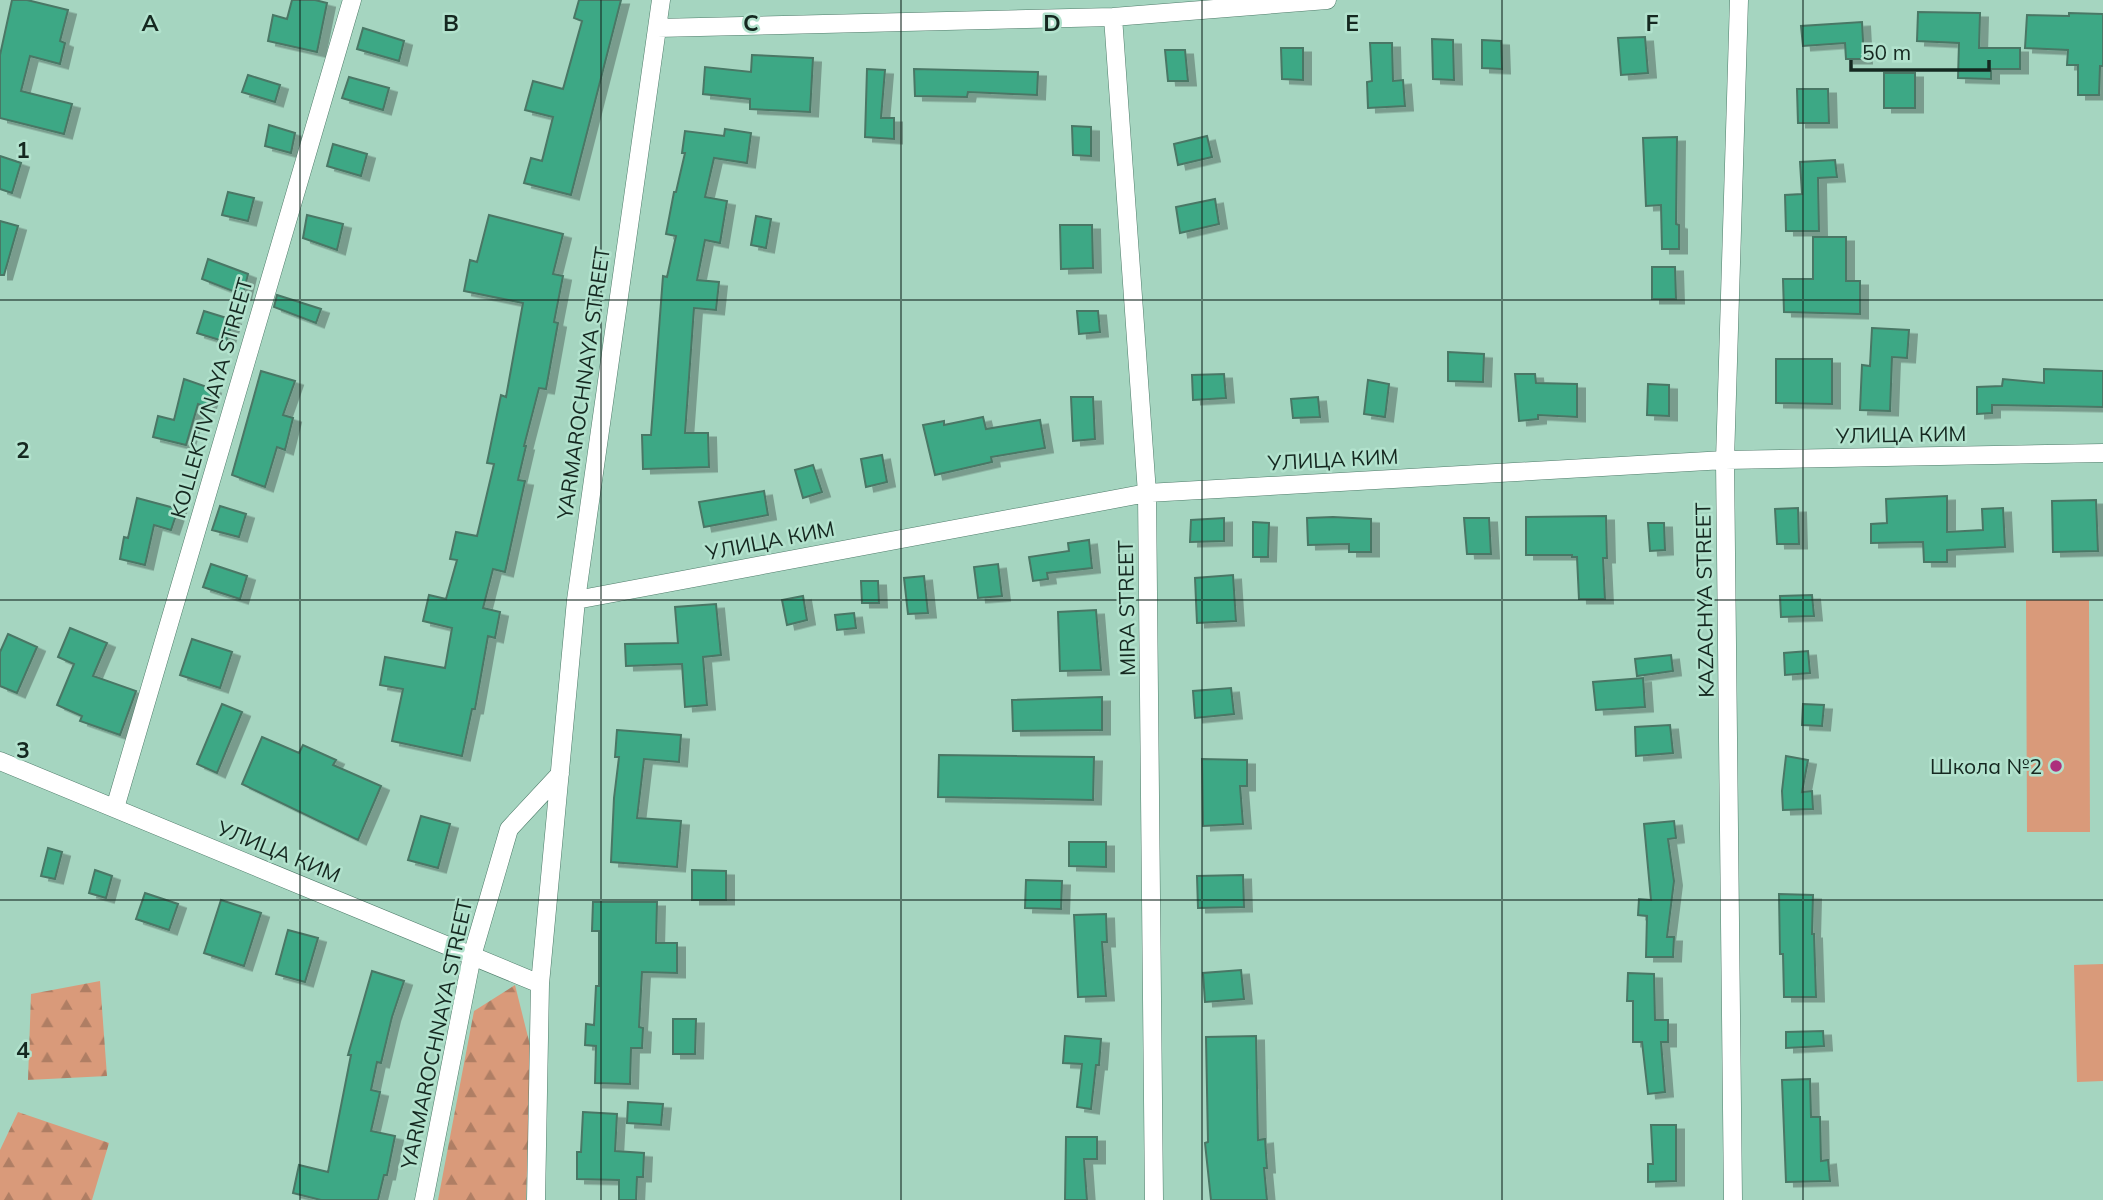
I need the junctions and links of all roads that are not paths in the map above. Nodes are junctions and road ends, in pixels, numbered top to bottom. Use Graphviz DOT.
graph roads {
  1 [pos="352,0"];
  2 [pos="662,0"];
  3 [pos="1327,0"];
  4 [pos="1739,0"];
  5 [pos="1113,17"];
  6 [pos="657,28"];
  7 [pos="2103,453"];
  8 [pos="1725,460"];
  9 [pos="1147,493"];
  10 [pos="576,600"];
  11 [pos="0,761"];
  12 [pos="560,774"];
  13 [pos="115,808"];
  14 [pos="472,956"];
  15 [pos="541,984"];
  16 [pos="424,1200"];
  17 [pos="536,1200"];
  18 [pos="1154,1200"];
  19 [pos="1733,1200"];
  1 -- 13 [label="street, KOLLEKTIVNAYA STREET"];
  2 -- 6 [label="street, YARMAROCHNAYA STREET"];
  3 -- 5 [label="street"];
  4 -- 8 [label="street, KAZACHYA STREET"];
  5 -- 6 [label="street"];
  5 -- 9 [label="street, MIRA STREET"];
  6 -- 10 [label="street, YARMAROCHNAYA STREET"];
  7 -- 8 [label="street, УЛИЦА КИМ"];
  8 -- 9 [label="street, УЛИЦА КИМ"];
  8 -- 19 [label="street, KAZACHYA STREET"];
  9 -- 10 [label="street, УЛИЦА КИМ"];
  9 -- 18 [label="street, MIRA STREET"];
  10 -- 12 [label="street, YARMAROCHNAYA STREET"];
  11 -- 13 [label="street, УЛИЦА КИМ"];
  12 -- 14 [label="street, YARMAROCHNAYA STREET"];
  12 -- 15 [label="street, YARMAROCHNAYA STREET"];
  13 -- 14 [label="street, УЛИЦА КИМ"];
  14 -- 15 [label="street, УЛИЦА КИМ"];
  14 -- 16 [label="street, YARMAROCHNAYA STREET"];
  15 -- 17 [label="street, YARMAROCHNAYA STREET"];
}
